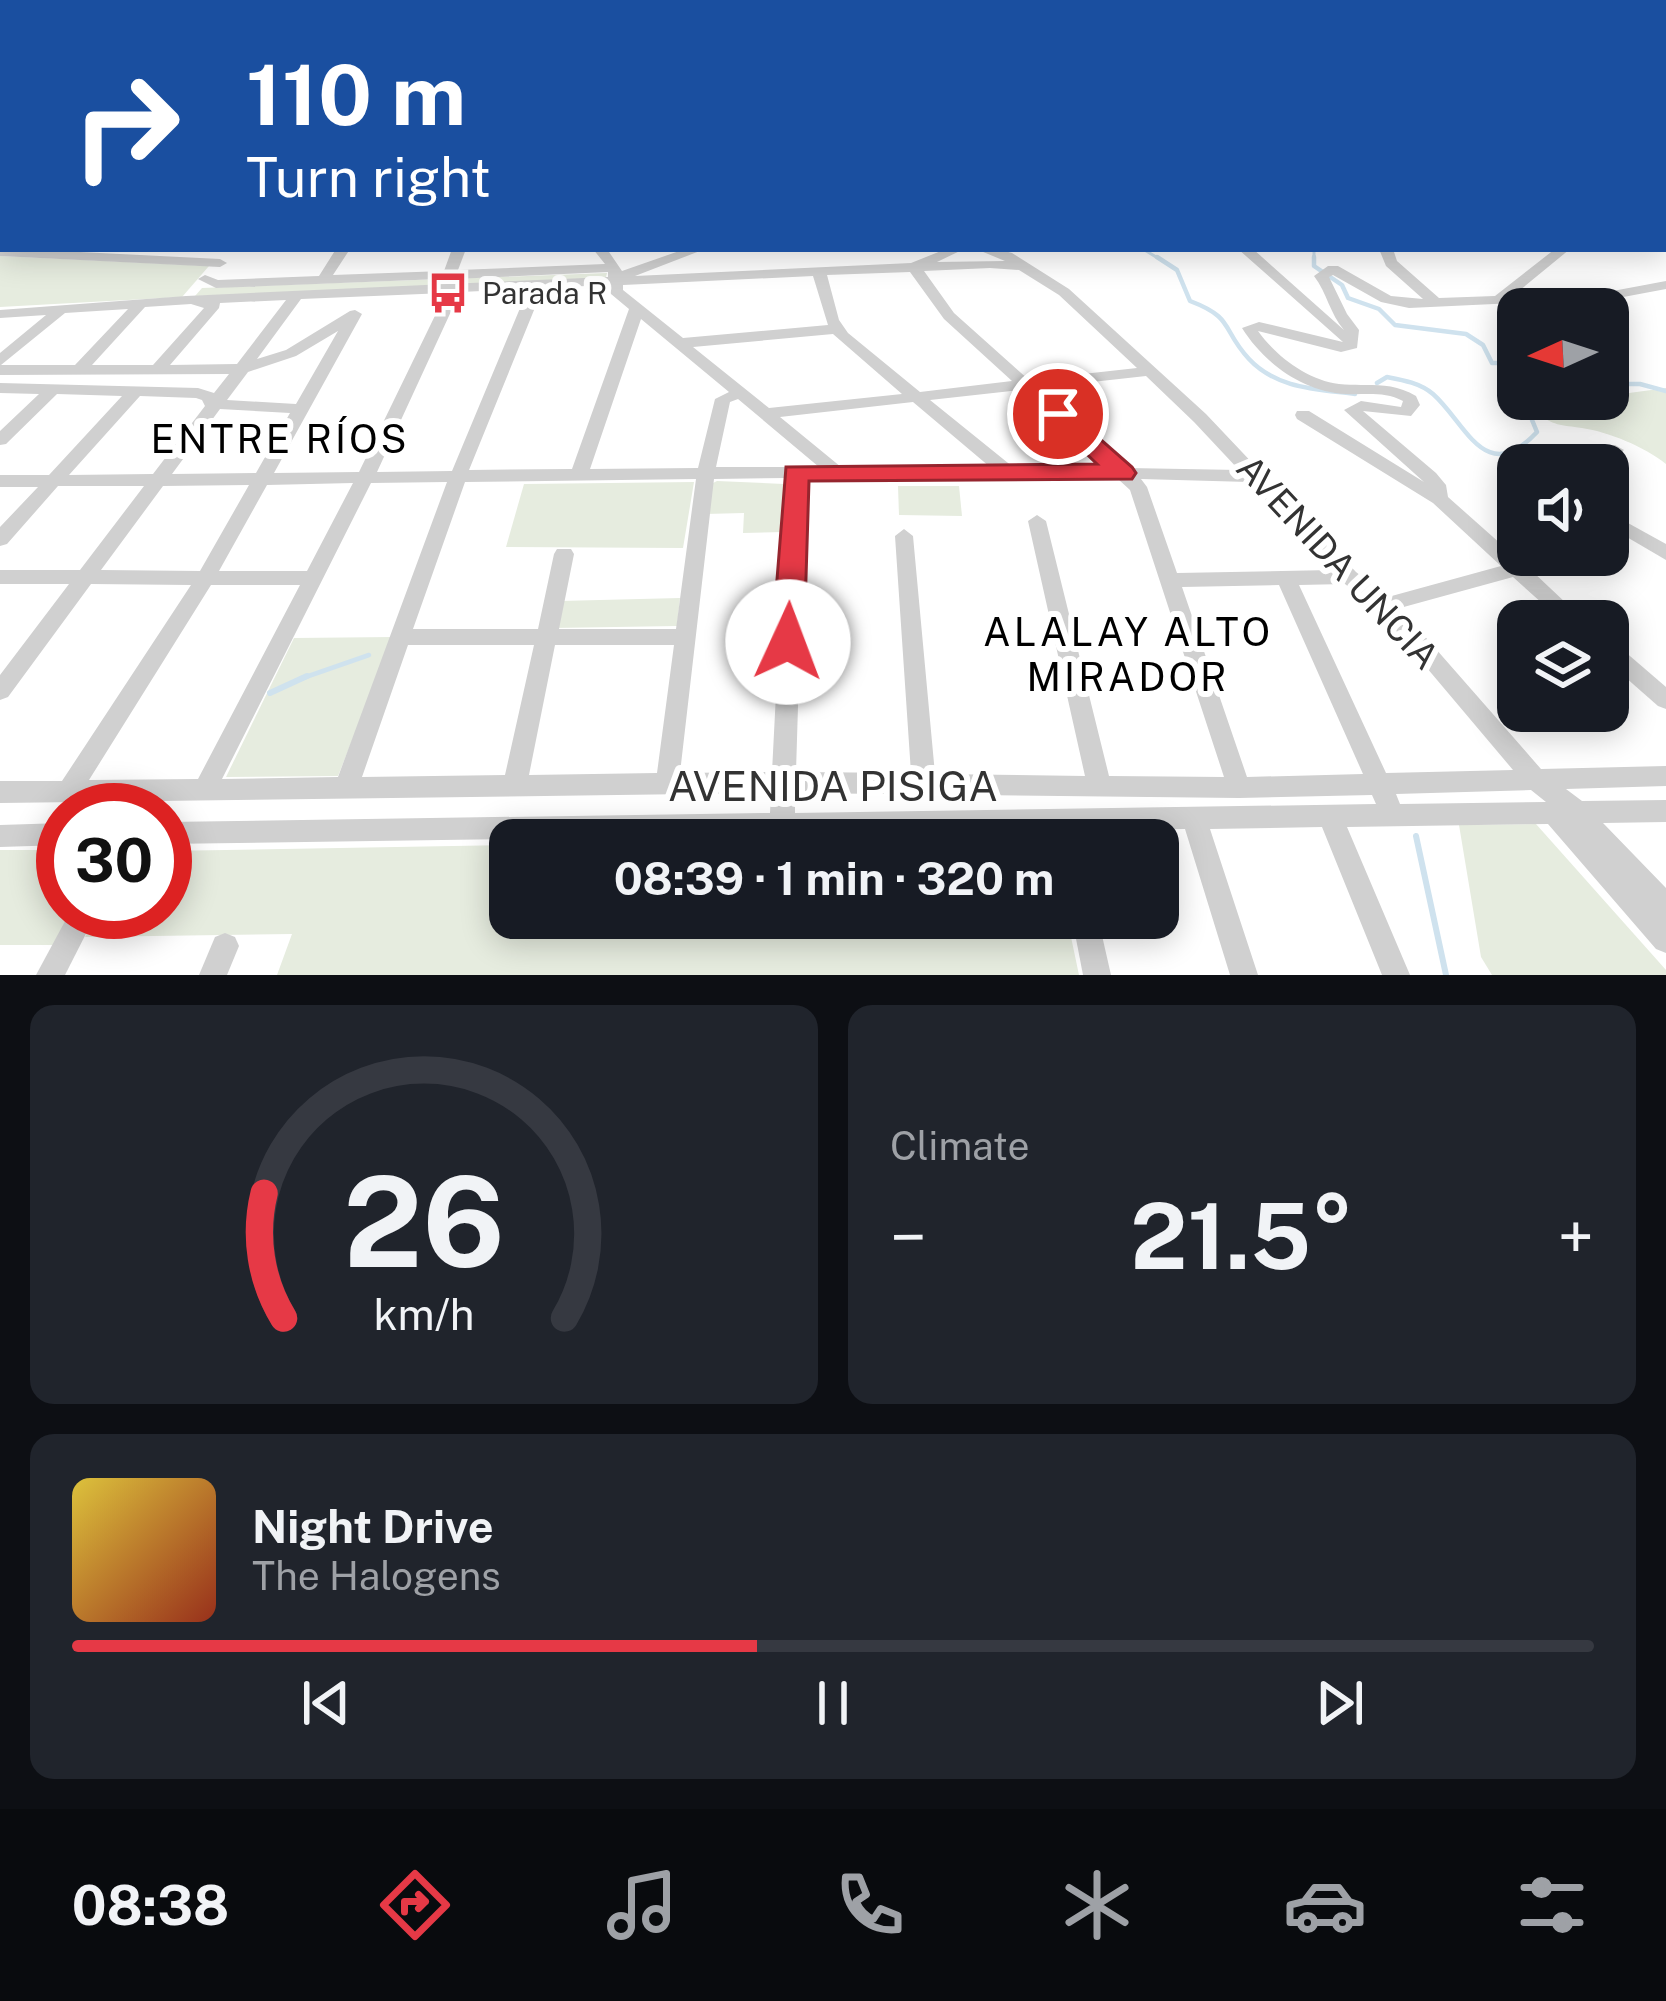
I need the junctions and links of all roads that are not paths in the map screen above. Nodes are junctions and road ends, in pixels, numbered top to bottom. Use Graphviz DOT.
graph roads {
  1 [pos="60,252"];
  2 [pos="230,252"];
  3 [pos="341,252"];
  4 [pos="458,252"];
  5 [pos="601,252"];
  6 [pos="689,252"];
  7 [pos="950,252"];
  8 [pos="991,252"];
  9 [pos="1248,252"];
  10 [pos="1387,252"];
  11 [pos="1559,252"];
  12 [pos="126,254"];
  13 [pos="220,263"];
  14 [pos="1026,266"];
  15 [pos="914,267"];
  16 [pos="819,272"];
  17 [pos="613,278"];
  18 [pos="205,279"];
  19 [pos="324,279"];
  20 [pos="449,285"];
  21 [pos="1666,285"];
  22 [pos="536,287"];
  23 [pos="1514,288"];
  24 [pos="384,292"];
  25 [pos="1629,292"];
  26 [pos="296,296"];
  27 [pos="1497,299"];
  28 [pos="186,300"];
  29 [pos="1436,303"];
  30 [pos="140,304"];
  31 [pos="62,308"];
  32 [pos="637,308"];
  33 [pos="0,314"];
  34 [pos="355,314"];
  35 [pos="838,329"];
  36 [pos="682,343"];
  37 [pos="1352,345"];
  38 [pos="0,361"];
  39 [pos="81,368"];
  40 [pos="240,369"];
  41 [pos="0,370"];
  42 [pos="156,371"];
  43 [pos="1149,371"];
  44 [pos="1025,385"];
  45 [pos="0,388"];
  46 [pos="51,391"];
  47 [pos="87,392"];
  48 [pos="135,392"];
  49 [pos="738,394"];
  50 [pos="916,397"];
  51 [pos="212,404"];
  52 [pos="302,409"];
  53 [pos="763,413"];
  54 [pos="1303,415"];
  55 [pos="0,440"];
  56 [pos="580,471"];
  57 [pos="836,472"];
  58 [pos="1009,472"];
  59 [pos="706,473"];
  60 [pos="796,473"];
  61 [pos="1123,473"];
  62 [pos="459,474"];
  63 [pos="1258,476"];
  64 [pos="365,478"];
  65 [pos="0,481"];
  66 [pos="55,481"];
  67 [pos="264,481"];
  68 [pos="158,482"];
  69 [pos="1438,499"];
  70 [pos="1036,521"];
  71 [pos="1629,531"];
  72 [pos="1635,535"];
  73 [pos="904,536"];
  74 [pos="1629,537"];
  75 [pos="0,539"];
  76 [pos="1497,552"];
  77 [pos="1666,553"];
  78 [pos="564,554"];
  79 [pos="1497,574"];
  80 [pos="1524,576"];
  81 [pos="0,577"];
  82 [pos="206,577"];
  83 [pos="1349,577"];
  84 [pos="85,578"];
  85 [pos="314,578"];
  86 [pos="1286,578"];
  87 [pos="1172,580"];
  88 [pos="1551,600"];
  89 [pos="1385,605"];
  90 [pos="547,636"];
  91 [pos="401,637"];
  92 [pos="685,637"];
  93 [pos="1629,668"];
  94 [pos="0,691"];
  95 [pos="1666,700"];
  96 [pos="1666,776"];
  97 [pos="1535,779"];
  98 [pos="783,782"];
  99 [pos="74,783"];
  100 [pos="924,783"];
  101 [pos="667,784"];
  102 [pos="1377,784"];
  103 [pos="515,786"];
  104 [pos="346,787"];
  105 [pos="1100,787"];
  106 [pos="1239,788"];
  107 [pos="206,789"];
  108 [pos="36,791"];
  109 [pos="0,792"];
  110 [pos="192,792"];
  111 [pos="1666,811"];
  112 [pos="1566,813"];
  113 [pos="1394,817"];
  114 [pos="1331,818"];
  115 [pos="782,819"];
  116 [pos="1195,820"];
  117 [pos="1179,821"];
  118 [pos="489,828"];
  119 [pos="192,832"];
  120 [pos="36,835"];
  121 [pos="0,836"];
  122 [pos="1666,907"];
  123 [pos="69,939"];
  124 [pos="1089,939"];
  125 [pos="1666,940"];
  126 [pos="225,946"];
  127 [pos="50,975"];
  128 [pos="213,975"];
  129 [pos="1097,975"];
  130 [pos="1244,975"];
  131 [pos="1396,975"];
  1 -- 12 [label="street"];
  2 -- 13 [label="street"];
  3 -- 19 [label="street"];
  4 -- 20 [label="street"];
  5 -- 17 [label="street"];
  6 -- 17 [label="street"];
  7 -- 15 [label="street"];
  8 -- 14 [label="street, AVENIDA UNCIA"];
  9 -- 37 [label="street"];
  10 -- 29 [label="street"];
  11 -- 23 [label="street"];
  12 -- 13 [label="street"];
  13 -- 18 [label="street"];
  14 -- 15 [label="street"];
  14 -- 43 [label="street, AVENIDA UNCIA"];
  15 -- 16 [label="street"];
  15 -- 44 [label="street"];
  16 -- 17 [label="street"];
  16 -- 35 [label="street"];
  17 -- 20 [label="street"];
  17 -- 22 [label="street"];
  17 -- 32 [label="street"];
  18 -- 19 [label="street"];
  18 -- 28 [label="street"];
  19 -- 20 [label="street"];
  20 -- 22 [label="street"];
  20 -- 24 [label="street"];
  20 -- 64 [label="street"];
  21 -- 25 [label="street"];
  22 -- 62 [label="street"];
  24 -- 26 [label="street"];
  24 -- 34 [label="street"];
  26 -- 28 [label="street"];
  26 -- 40 [label="street"];
  27 -- 29 [label="street"];
  28 -- 30 [label="street"];
  28 -- 42 [label="street"];
  29 -- 37 [label="street"];
  30 -- 31 [label="street"];
  30 -- 39 [label="street"];
  31 -- 33 [label="street"];
  31 -- 38 [label="street"];
  32 -- 36 [label="street"];
  32 -- 56 [label="street"];
  34 -- 40 [label="street"];
  34 -- 52 [label="street"];
  35 -- 36 [label="street"];
  35 -- 50 [label="street"];
  36 -- 49 [label="street"];
  37 -- 69 [label="street"];
  39 -- 41 [label="street"];
  39 -- 42 [label="street"];
  40 -- 42 [label="street"];
  40 -- 47 [label="street"];
  40 -- 51 [label="street"];
  43 -- 44 [label="street"];
  43 -- 63 [label="street, AVENIDA UNCIA"];
  44 -- 50 [label="street"];
  44 -- 61 [label="street"];
  45 -- 46 [label="street"];
  46 -- 47 [label="street"];
  46 -- 55 [label="street"];
  47 -- 48 [label="street"];
  48 -- 51 [label="street"];
  48 -- 66 [label="street"];
  49 -- 53 [label="street"];
  49 -- 59 [label="street"];
  50 -- 53 [label="street"];
  50 -- 58 [label="street"];
  51 -- 52 [label="street"];
  51 -- 68 [label="street"];
  52 -- 67 [label="street"];
  53 -- 57 [label="street"];
  54 -- 69 [label="street"];
  56 -- 59 [label="street"];
  56 -- 62 [label="street"];
  57 -- 58 [label="street"];
  57 -- 60 [label="street"];
  58 -- 61 [label="street"];
  59 -- 60 [label="street"];
  59 -- 92 [label="street"];
  60 -- 98 [label="street"];
  61 -- 63 [label="street"];
  61 -- 87 [label="street"];
  62 -- 64 [label="street"];
  62 -- 91 [label="street"];
  63 -- 83 [label="street, AVENIDA UNCIA"];
  64 -- 67 [label="street"];
  64 -- 85 [label="street"];
  65 -- 66 [label="street"];
  66 -- 68 [label="street"];
  66 -- 75 [label="street"];
  67 -- 68 [label="street"];
  67 -- 82 [label="street"];
  68 -- 84 [label="street"];
  69 -- 76 [label="street"];
  70 -- 105 [label="street"];
  71 -- 72 [label="street"];
  72 -- 74 [label="street"];
  72 -- 77 [label="street"];
  73 -- 100 [label="street"];
  78 -- 90 [label="street"];
  79 -- 89 [label="street"];
  80 -- 88 [label="street"];
  81 -- 84 [label="street"];
  82 -- 84 [label="street"];
  82 -- 85 [label="street"];
  82 -- 99 [label="street"];
  83 -- 86 [label="street"];
  83 -- 89 [label="street, AVENIDA UNCIA"];
  84 -- 94 [label="street"];
  85 -- 107 [label="street"];
  86 -- 87 [label="street"];
  86 -- 102 [label="street"];
  87 -- 106 [label="street"];
  89 -- 97 [label="street, AVENIDA UNCIA"];
  90 -- 91 [label="street"];
  90 -- 92 [label="street"];
  90 -- 103 [label="street"];
  91 -- 104 [label="street"];
  92 -- 101 [label="street"];
  93 -- 95 [label="street"];
  96 -- 97 [label="street, AVENIDA PISIGA"];
  97 -- 102 [label="street, AVENIDA PISIGA"];
  97 -- 112 [label="street, AVENIDA UNCIA"];
  98 -- 100 [label="street, AVENIDA PISIGA"];
  98 -- 101 [label="street, AVENIDA PISIGA"];
  98 -- 115 [label="street"];
  100 -- 105 [label="street, AVENIDA PISIGA"];
  101 -- 103 [label="street, AVENIDA PISIGA"];
  102 -- 106 [label="street, AVENIDA PISIGA"];
  102 -- 113 [label="street"];
  103 -- 104 [label="street, AVENIDA PISIGA"];
  104 -- 107 [label="street, AVENIDA PISIGA"];
  105 -- 106 [label="street, AVENIDA PISIGA"];
  107 -- 110 [label="street, AVENIDA PISIGA"];
  108 -- 109 [label="street, AVENIDA PISIGA"];
  111 -- 112 [label="street, AVENIDA PISIGA"];
  112 -- 113 [label="street, AVENIDA PISIGA"];
  112 -- 122 [label="street, AVENIDA UNCIA"];
  112 -- 125 [label="street"];
  113 -- 114 [label="street, AVENIDA PISIGA"];
  114 -- 116 [label="street, AVENIDA PISIGA"];
  114 -- 131 [label="street"];
  116 -- 117 [label="street, AVENIDA PISIGA"];
  116 -- 130 [label="street"];
  118 -- 119 [label="street, AVENIDA PISIGA"];
  120 -- 121 [label="street"];
  123 -- 127 [label="street"];
  124 -- 129 [label="street"];
  126 -- 128 [label="street"];
}
